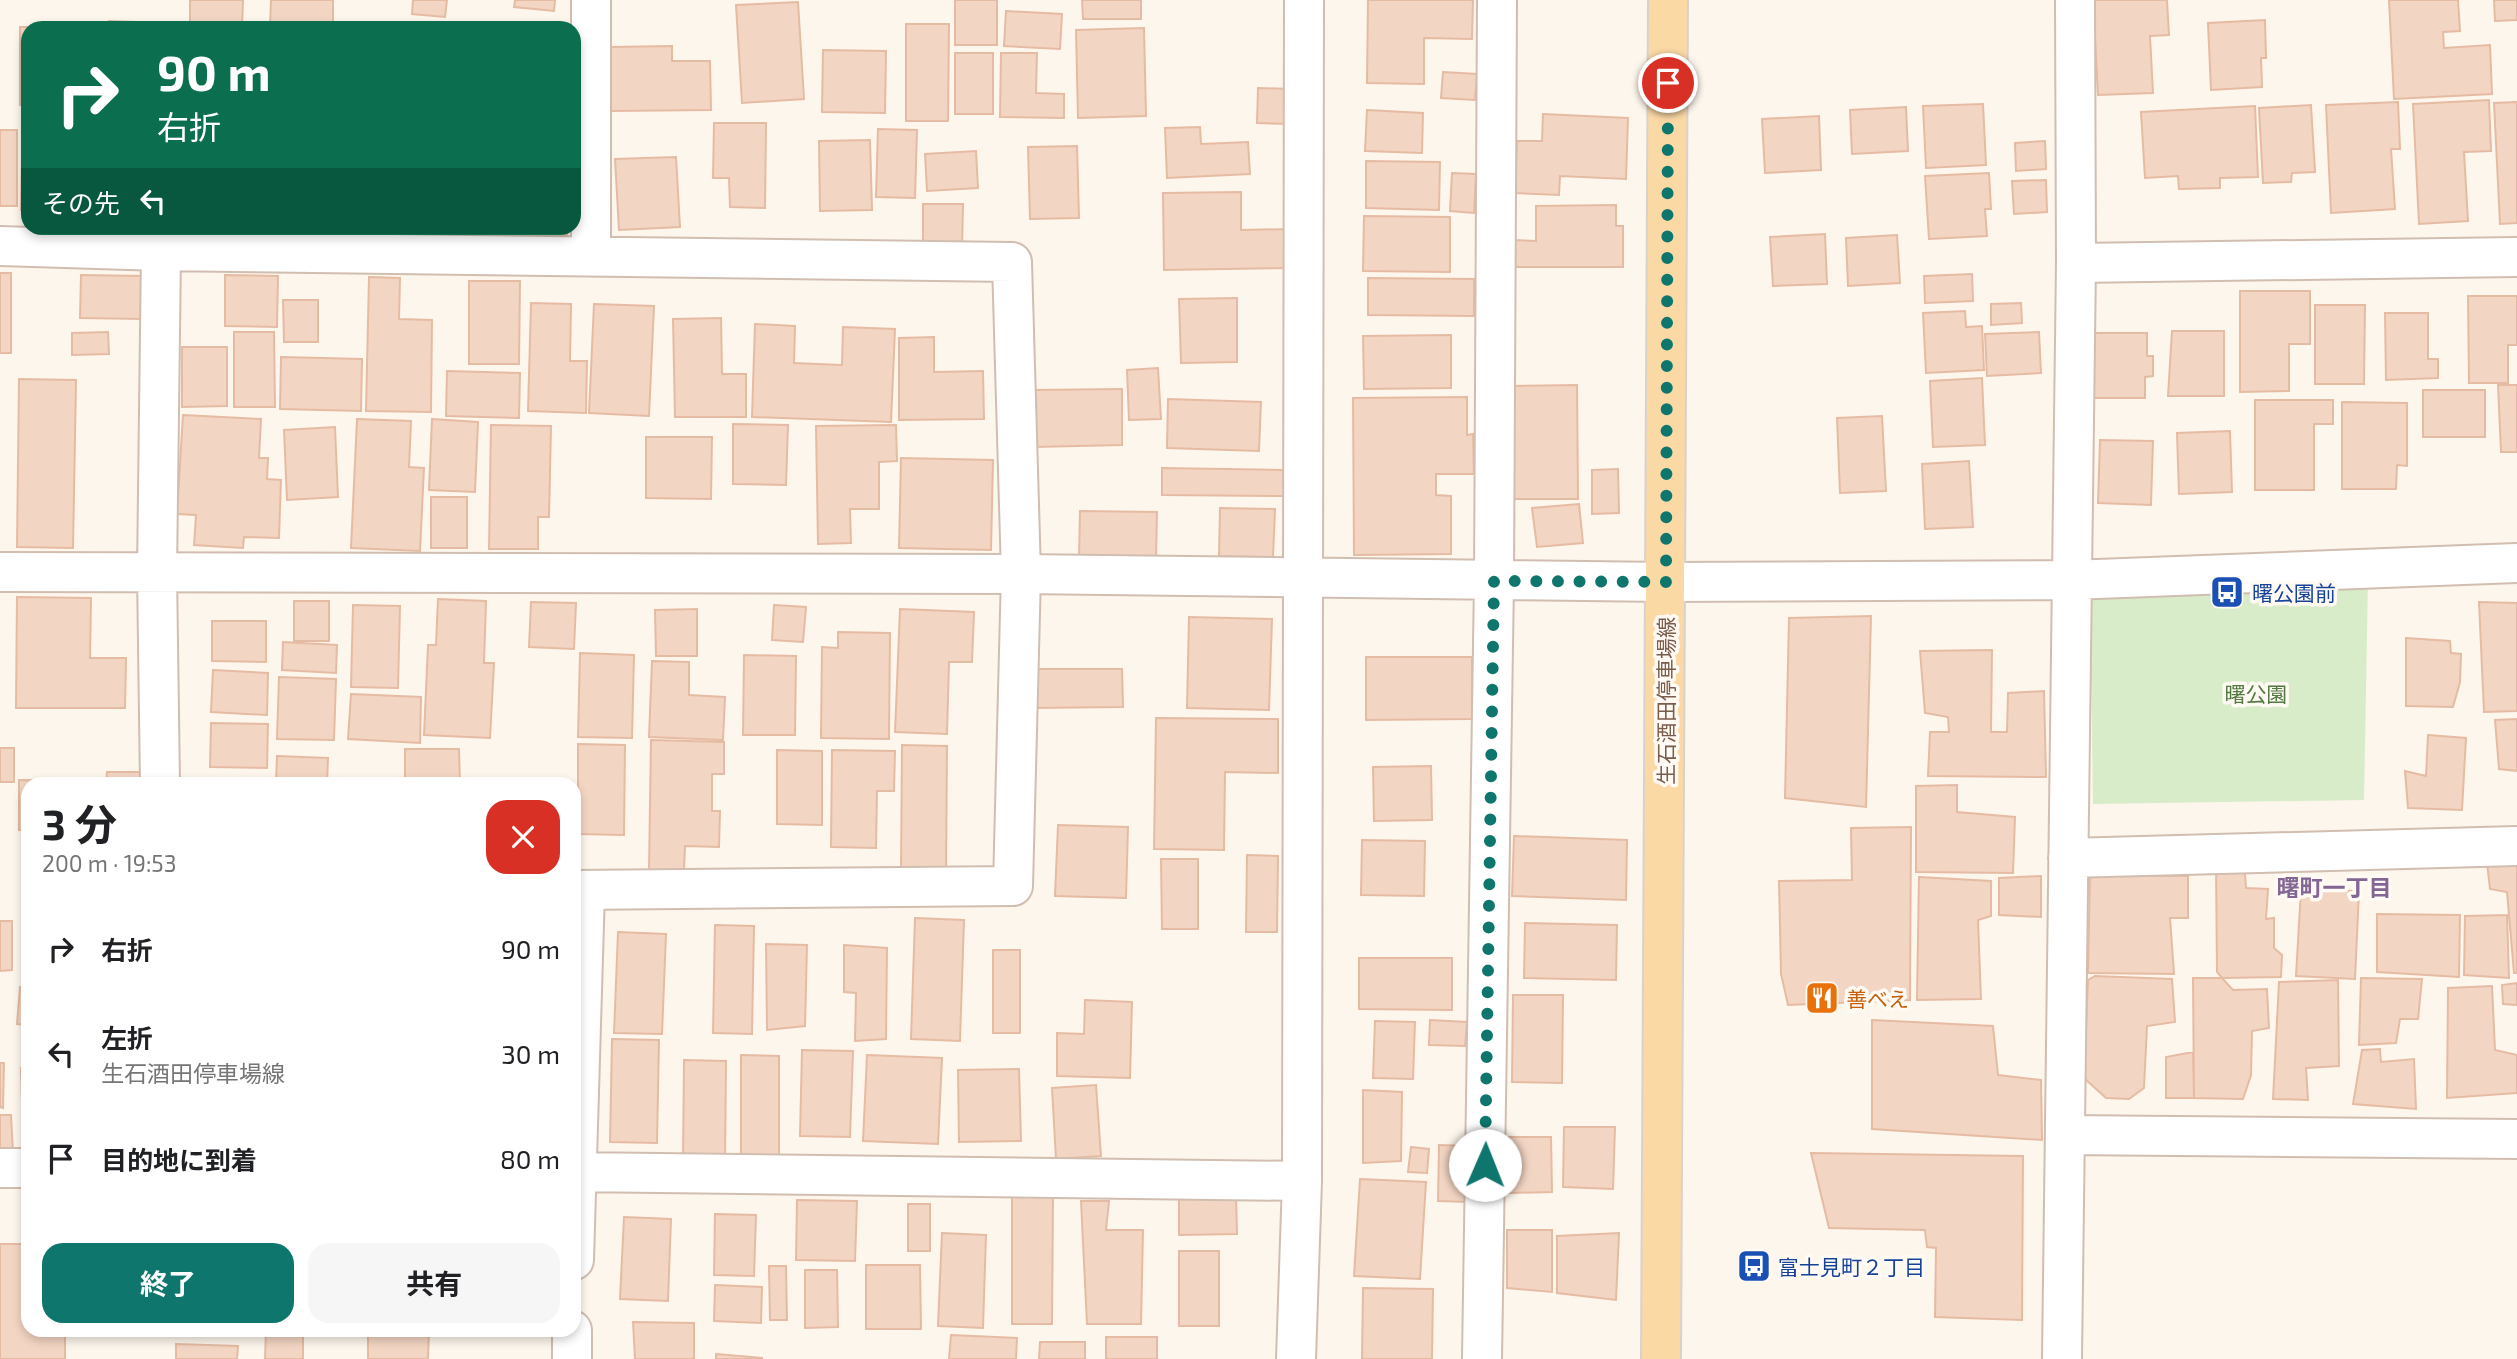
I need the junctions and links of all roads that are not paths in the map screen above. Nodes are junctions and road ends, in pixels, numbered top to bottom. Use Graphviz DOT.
graph roads {
  1 [pos="591,0"];
  2 [pos="1304,0"];
  3 [pos="1497,0"];
  4 [pos="1668,0"];
  5 [pos="2075,0"];
  6 [pos="0,246"];
  7 [pos="161,251"];
  8 [pos="591,256"];
  9 [pos="2517,257"];
  10 [pos="2076,263"];
  11 [pos="2517,563"];
  12 [pos="0,572"];
  13 [pos="157,573"];
  14 [pos="1021,574"];
  15 [pos="1304,580"];
  16 [pos="2071,580"];
  17 [pos="1494,581"];
  18 [pos="1666,582"];
  19 [pos="160,777"];
  20 [pos="2517,846"];
  21 [pos="2068,858"];
  22 [pos="581,890"];
  23 [pos="2064,1135"];
  24 [pos="2517,1139"];
  25 [pos="0,1168"];
  26 [pos="21,1168"];
  27 [pos="581,1172"];
  28 [pos="1303,1181"];
  29 [pos="572,1337"];
  30 [pos="572,1359"];
  31 [pos="1297,1359"];
  32 [pos="1482,1359"];
  33 [pos="1661,1359"];
  34 [pos="2062,1359"];
  1 -- 8 [label="street"];
  2 -- 15 [label="street"];
  3 -- 17 [label="street"];
  4 -- 18 [label="main road, 生石酒田停車場線"];
  5 -- 10 [label="street"];
  6 -- 7 [label="street"];
  7 -- 8 [label="street"];
  7 -- 13 [label="street"];
  8 -- 14 [label="street"];
  9 -- 10 [label="street"];
  10 -- 16 [label="street"];
  11 -- 16 [label="street"];
  12 -- 13 [label="street"];
  13 -- 14 [label="street"];
  13 -- 19 [label="street"];
  14 -- 15 [label="street"];
  14 -- 22 [label="street"];
  15 -- 17 [label="street"];
  15 -- 28 [label="street"];
  16 -- 18 [label="street"];
  16 -- 21 [label="street"];
  17 -- 18 [label="street"];
  17 -- 32 [label="street"];
  18 -- 33 [label="main road, 生石酒田停車場線"];
  20 -- 21 [label="street"];
  21 -- 23 [label="street"];
  23 -- 24 [label="street"];
  23 -- 34 [label="street"];
  25 -- 26 [label="street"];
  27 -- 28 [label="street"];
  28 -- 31 [label="street"];
  29 -- 30 [label="street"];
}
